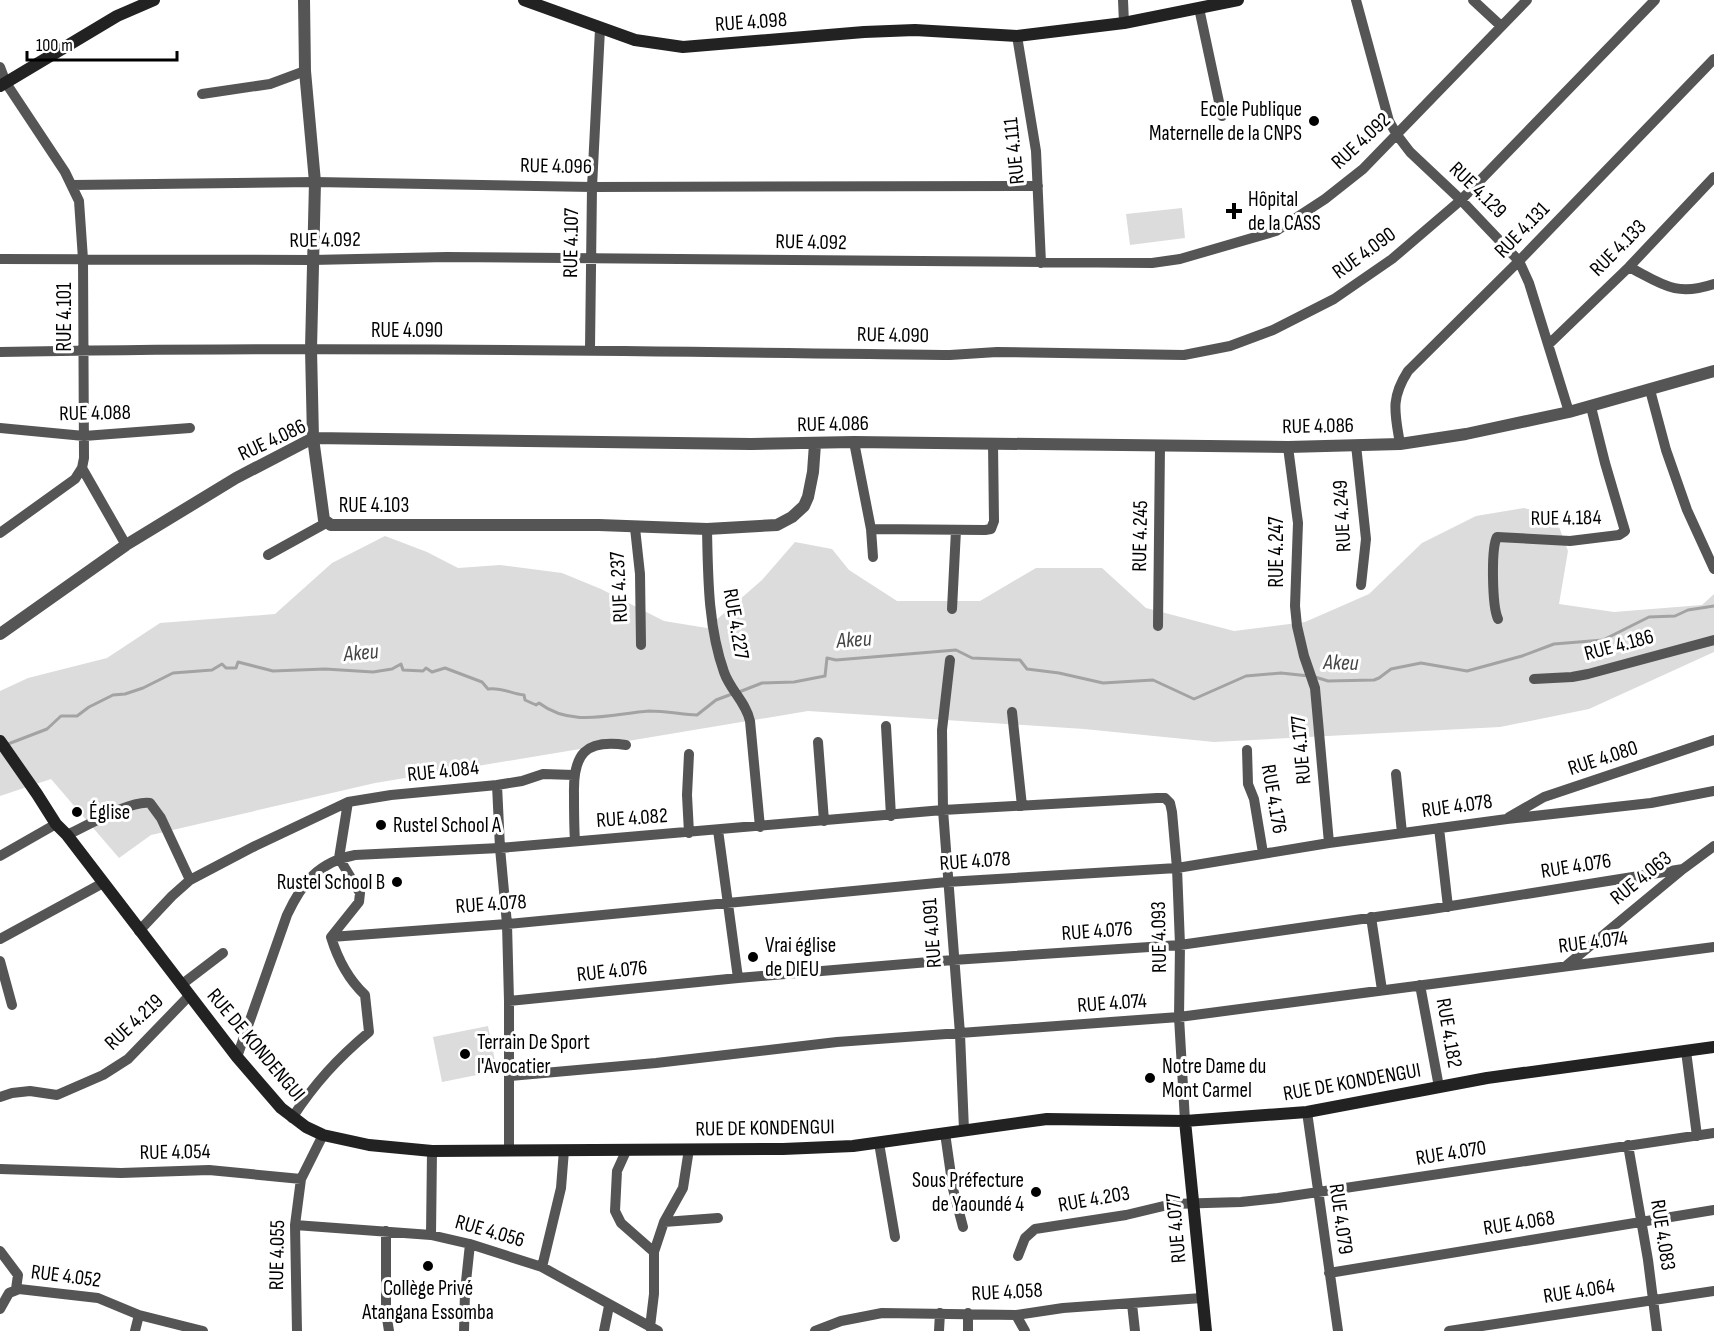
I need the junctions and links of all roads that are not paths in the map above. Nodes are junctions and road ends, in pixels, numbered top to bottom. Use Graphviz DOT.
graph roads {
  1 [pos="154,0"];
  2 [pos="304,0"];
  3 [pos="524,0"];
  4 [pos="1123,0"];
  5 [pos="1238,0"];
  6 [pos="1356,0"];
  7 [pos="1473,0"];
  8 [pos="1527,0"];
  9 [pos="1655,0"];
  10 [pos="1199,8"];
  11 [pos="1124,23"];
  12 [pos="1501,26"];
  13 [pos="600,29"];
  14 [pos="1017,36"];
  15 [pos="1714,59"];
  16 [pos="0,67"];
  17 [pos="305,71"];
  18 [pos="3,84"];
  19 [pos="202,94"];
  20 [pos="1222,116"];
  21 [pos="1397,135"];
  22 [pos="1714,177"];
  23 [pos="315,182"];
  24 [pos="73,185"];
  25 [pos="1038,186"];
  26 [pos="592,187"];
  27 [pos="1461,201"];
  28 [pos="83,259"];
  29 [pos="590,259"];
  30 [pos="0,260"];
  31 [pos="312,260"];
  32 [pos="1519,261"];
  33 [pos="1041,263"];
  34 [pos="1629,267"];
  35 [pos="1714,284"];
  36 [pos="1548,344"];
  37 [pos="311,349"];
  38 [pos="590,349"];
  39 [pos="84,351"];
  40 [pos="0,352"];
  41 [pos="1714,371"];
  42 [pos="1650,390"];
  43 [pos="1591,407"];
  44 [pos="1569,412"];
  45 [pos="0,428"];
  46 [pos="190,428"];
  47 [pos="84,436"];
  48 [pos="313,438"];
  49 [pos="854,442"];
  50 [pos="815,444"];
  51 [pos="993,444"];
  52 [pos="1400,444"];
  53 [pos="1356,445"];
  54 [pos="1160,446"];
  55 [pos="1288,447"];
  56 [pos="82,468"];
  57 [pos="326,523"];
  58 [pos="635,528"];
  59 [pos="707,529"];
  60 [pos="871,529"];
  61 [pos="956,530"];
  62 [pos="0,533"];
  63 [pos="126,545"];
  64 [pos="268,555"];
  65 [pos="873,557"];
  66 [pos="1714,569"];
  67 [pos="1361,585"];
  68 [pos="952,609"];
  69 [pos="1498,618"];
  70 [pos="1158,626"];
  71 [pos="0,634"];
  72 [pos="1714,640"];
  73 [pos="641,645"];
  74 [pos="1304,656"];
  75 [pos="950,660"];
  76 [pos="1534,679"];
  77 [pos="1012,711"];
  78 [pos="886,726"];
  79 [pos="1714,740"];
  80 [pos="818,741"];
  81 [pos="3,745"];
  82 [pos="626,745"];
  83 [pos="1247,750"];
  84 [pos="689,754"];
  85 [pos="1396,774"];
  86 [pos="574,775"];
  87 [pos="497,785"];
  88 [pos="1714,791"];
  89 [pos="1157,798"];
  90 [pos="348,802"];
  91 [pos="1022,806"];
  92 [pos="943,810"];
  93 [pos="891,816"];
  94 [pos="1507,819"];
  95 [pos="824,821"];
  96 [pos="56,824"];
  97 [pos="760,827"];
  98 [pos="1439,828"];
  99 [pos="718,830"];
  100 [pos="688,833"];
  101 [pos="1402,833"];
  102 [pos="67,835"];
  103 [pos="574,841"];
  104 [pos="1329,843"];
  105 [pos="1714,846"];
  106 [pos="500,848"];
  107 [pos="1263,853"];
  108 [pos="0,856"];
  109 [pos="339,858"];
  110 [pos="1177,868"];
  111 [pos="1683,869"];
  112 [pos="190,880"];
  113 [pos="948,882"];
  114 [pos="103,883"];
  115 [pos="728,901"];
  116 [pos="1448,906"];
  117 [pos="1371,917"];
  118 [pos="507,924"];
  119 [pos="139,931"];
  120 [pos="331,937"];
  121 [pos="0,939"];
  122 [pos="1180,945"];
  123 [pos="1714,947"];
  124 [pos="223,953"];
  125 [pos="954,960"];
  126 [pos="0,961"];
  127 [pos="1567,965"];
  128 [pos="738,978"];
  129 [pos="181,985"];
  130 [pos="1420,985"];
  131 [pos="1382,990"];
  132 [pos="189,996"];
  133 [pos="509,1001"];
  134 [pos="12,1005"];
  135 [pos="1179,1017"];
  136 [pos="960,1034"];
  137 [pos="1714,1047"];
  138 [pos="1686,1051"];
  139 [pos="237,1058"];
  140 [pos="510,1076"];
  141 [pos="1438,1087"];
  142 [pos="0,1097"];
  143 [pos="1307,1113"];
  144 [pos="292,1118"];
  145 [pos="1185,1121"];
  146 [pos="964,1130"];
  147 [pos="945,1133"];
  148 [pos="1714,1133"];
  149 [pos="323,1135"];
  150 [pos="1697,1136"];
  151 [pos="879,1143"];
  152 [pos="1628,1145"];
  153 [pos="509,1149"];
  154 [pos="627,1149"];
  155 [pos="689,1149"];
  156 [pos="564,1150"];
  157 [pos="432,1151"];
  158 [pos="0,1169"];
  159 [pos="301,1179"];
  160 [pos="1318,1192"];
  161 [pos="1193,1204"];
  162 [pos="1714,1210"];
  163 [pos="718,1218"];
  164 [pos="664,1222"];
  165 [pos="1642,1223"];
  166 [pos="295,1225"];
  167 [pos="963,1227"];
  168 [pos="386,1231"];
  169 [pos="431,1235"];
  170 [pos="895,1237"];
  171 [pos="470,1244"];
  172 [pos="0,1251"];
  173 [pos="654,1252"];
  174 [pos="1018,1256"];
  175 [pos="542,1267"];
  176 [pos="1329,1273"];
  177 [pos="16,1289"];
  178 [pos="1714,1291"];
  179 [pos="1202,1298"];
  180 [pos="1653,1300"];
  181 [pos="1132,1304"];
  182 [pos="609,1306"];
  183 [pos="0,1309"];
  184 [pos="940,1312"];
  185 [pos="968,1313"];
  186 [pos="1016,1315"];
  187 [pos="139,1316"];
  188 [pos="653,1330"];
  189 [pos="135,1331"];
  190 [pos="203,1331"];
  191 [pos="297,1331"];
  192 [pos="389,1331"];
  193 [pos="464,1331"];
  194 [pos="604,1331"];
  195 [pos="815,1331"];
  196 [pos="939,1331"];
  197 [pos="968,1331"];
  198 [pos="1025,1331"];
  199 [pos="1135,1331"];
  200 [pos="1206,1331"];
  201 [pos="1338,1331"];
  202 [pos="1449,1331"];
  203 [pos="1657,1331"];
  1 -- 18 [label="main road"];
  2 -- 17 [label="street, RUE 4.103"];
  3 -- 13 [label="main road, RUE 4.098"];
  4 -- 11 [label="street"];
  5 -- 10 [label="main road, RUE 4.098"];
  6 -- 21 [label="street, RUE 4.129"];
  7 -- 12 [label="street"];
  8 -- 12 [label="street, RUE 4.092"];
  9 -- 27 [label="street, RUE 4.090"];
  10 -- 11 [label="main road, RUE 4.098"];
  10 -- 20 [label="street"];
  11 -- 14 [label="main road, RUE 4.098"];
  12 -- 21 [label="street, RUE 4.092"];
  13 -- 14 [label="main road, RUE 4.098"];
  13 -- 26 [label="street, RUE 4.107"];
  14 -- 25 [label="street, RUE 4.111"];
  15 -- 32 [label="street, RUE 4.131"];
  16 -- 18 [label="street, RUE 4.101"];
  17 -- 19 [label="street"];
  17 -- 23 [label="street, RUE 4.103"];
  18 -- 24 [label="street, RUE 4.101"];
  21 -- 27 [label="street, RUE 4.129"];
  21 -- 33 [label="street, RUE 4.092"];
  22 -- 34 [label="street, RUE 4.133"];
  23 -- 24 [label="street, RUE 4.096"];
  23 -- 26 [label="street, RUE 4.096"];
  23 -- 31 [label="street, RUE 4.103"];
  24 -- 28 [label="street, RUE 4.101"];
  25 -- 26 [label="street, RUE 4.096"];
  25 -- 33 [label="street, RUE 4.111"];
  26 -- 29 [label="street, RUE 4.107"];
  27 -- 32 [label="street, RUE 4.129"];
  27 -- 38 [label="street, RUE 4.090"];
  28 -- 30 [label="street, RUE 4.092"];
  28 -- 31 [label="street, RUE 4.092"];
  28 -- 39 [label="street, RUE 4.101"];
  29 -- 31 [label="street, RUE 4.092"];
  29 -- 33 [label="street, RUE 4.092"];
  29 -- 38 [label="street, RUE 4.107"];
  31 -- 37 [label="street, RUE 4.103"];
  32 -- 36 [label="street, RUE 4.129"];
  32 -- 52 [label="street, RUE 4.131"];
  34 -- 35 [label="street"];
  34 -- 36 [label="street, RUE 4.133"];
  36 -- 44 [label="street, RUE 4.129"];
  37 -- 38 [label="street, RUE 4.090"];
  37 -- 39 [label="street, RUE 4.090"];
  37 -- 48 [label="street, RUE 4.103"];
  39 -- 40 [label="street, RUE 4.090"];
  39 -- 47 [label="street, RUE 4.101"];
  41 -- 42 [label="street, RUE 4.086"];
  42 -- 43 [label="street, RUE 4.086"];
  42 -- 66 [label="street"];
  43 -- 44 [label="street, RUE 4.086"];
  43 -- 69 [label="street, RUE 4.184"];
  44 -- 52 [label="street, RUE 4.086"];
  45 -- 47 [label="street, RUE 4.088"];
  46 -- 47 [label="street, RUE 4.088"];
  47 -- 56 [label="street, RUE 4.101"];
  48 -- 50 [label="street, RUE 4.086"];
  48 -- 57 [label="street, RUE 4.103"];
  48 -- 63 [label="street, RUE 4.086"];
  49 -- 50 [label="street, RUE 4.086"];
  49 -- 51 [label="street, RUE 4.086"];
  49 -- 60 [label="street"];
  50 -- 59 [label="street, RUE 4.103"];
  51 -- 54 [label="street, RUE 4.086"];
  51 -- 61 [label="street"];
  52 -- 53 [label="street, RUE 4.086"];
  53 -- 55 [label="street, RUE 4.086"];
  53 -- 67 [label="street, RUE 4.249"];
  54 -- 55 [label="street, RUE 4.086"];
  54 -- 70 [label="street, RUE 4.245"];
  55 -- 74 [label="street, RUE 4.247"];
  56 -- 62 [label="street"];
  56 -- 63 [label="street"];
  57 -- 58 [label="street, RUE 4.103"];
  57 -- 64 [label="street"];
  58 -- 59 [label="street, RUE 4.103"];
  58 -- 73 [label="street, RUE 4.237"];
  59 -- 97 [label="street, RUE 4.227"];
  60 -- 61 [label="street"];
  60 -- 65 [label="street"];
  61 -- 68 [label="street"];
  63 -- 71 [label="street, RUE 4.086"];
  72 -- 76 [label="street, RUE 4.186"];
  74 -- 104 [label="street, RUE 4.177"];
  75 -- 92 [label="street, RUE 4.091"];
  77 -- 91 [label="street"];
  78 -- 93 [label="street"];
  79 -- 94 [label="street, RUE 4.080"];
  80 -- 95 [label="street"];
  81 -- 96 [label="main road, RUE DE KONDENGUI"];
  82 -- 86 [label="street"];
  83 -- 107 [label="street, RUE 4.176"];
  84 -- 100 [label="street"];
  85 -- 101 [label="street"];
  86 -- 87 [label="street"];
  86 -- 103 [label="street"];
  87 -- 90 [label="street, RUE 4.084"];
  87 -- 106 [label="street, RUE 4.084"];
  88 -- 94 [label="street, RUE 4.078"];
  89 -- 91 [label="street, RUE 4.082"];
  89 -- 110 [label="street, RUE 4.093"];
  90 -- 109 [label="street"];
  90 -- 112 [label="street, RUE 4.084"];
  91 -- 92 [label="street, RUE 4.082"];
  92 -- 93 [label="street, RUE 4.082"];
  92 -- 113 [label="street, RUE 4.091"];
  93 -- 95 [label="street, RUE 4.082"];
  94 -- 98 [label="street, RUE 4.078"];
  95 -- 97 [label="street, RUE 4.082"];
  96 -- 102 [label="main road, RUE DE KONDENGUI"];
  96 -- 108 [label="street"];
  97 -- 99 [label="street, RUE 4.082"];
  98 -- 101 [label="street, RUE 4.078"];
  98 -- 116 [label="street"];
  99 -- 100 [label="street, RUE 4.082"];
  99 -- 115 [label="street"];
  100 -- 103 [label="street, RUE 4.082"];
  101 -- 104 [label="street, RUE 4.078"];
  102 -- 112 [label="street"];
  102 -- 114 [label="main road, RUE DE KONDENGUI"];
  103 -- 106 [label="street, RUE 4.082"];
  104 -- 107 [label="street, RUE 4.078"];
  105 -- 111 [label="street, RUE 4.063"];
  106 -- 109 [label="street, RUE 4.082"];
  106 -- 118 [label="street, RUE 4.084"];
  107 -- 110 [label="street, RUE 4.078"];
  109 -- 120 [label="street"];
  109 -- 139 [label="street, RUE 4.082"];
  110 -- 113 [label="street, RUE 4.078"];
  110 -- 122 [label="street, RUE 4.093"];
  111 -- 116 [label="street, RUE 4.076"];
  111 -- 127 [label="street, RUE 4.063"];
  112 -- 119 [label="street, RUE 4.084"];
  113 -- 115 [label="street, RUE 4.078"];
  113 -- 125 [label="street, RUE 4.091"];
  114 -- 119 [label="main road, RUE DE KONDENGUI"];
  114 -- 121 [label="street"];
  115 -- 118 [label="street, RUE 4.078"];
  115 -- 128 [label="street"];
  116 -- 117 [label="street, RUE 4.076"];
  117 -- 122 [label="street, RUE 4.076"];
  117 -- 131 [label="street"];
  118 -- 120 [label="street, RUE 4.078"];
  118 -- 133 [label="street, RUE 4.084"];
  119 -- 129 [label="main road, RUE DE KONDENGUI"];
  120 -- 144 [label="street"];
  122 -- 125 [label="street, RUE 4.076"];
  122 -- 135 [label="street, RUE 4.093"];
  123 -- 127 [label="street, RUE 4.074"];
  124 -- 129 [label="street"];
  125 -- 128 [label="street, RUE 4.076"];
  125 -- 136 [label="street, RUE 4.091"];
  126 -- 134 [label="street"];
  127 -- 130 [label="street, RUE 4.074"];
  128 -- 133 [label="street, RUE 4.076"];
  129 -- 132 [label="main road, RUE DE KONDENGUI"];
  130 -- 131 [label="street, RUE 4.074"];
  130 -- 141 [label="street, RUE 4.182"];
  131 -- 135 [label="street, RUE 4.074"];
  132 -- 139 [label="main road, RUE DE KONDENGUI"];
  132 -- 142 [label="street, RUE 4.219"];
  133 -- 140 [label="street, RUE 4.084"];
  135 -- 136 [label="street, RUE 4.074"];
  135 -- 145 [label="street, RUE 4.093"];
  136 -- 140 [label="street, RUE 4.074"];
  136 -- 146 [label="street, RUE 4.091"];
  137 -- 138 [label="main road, RUE DE KONDENGUI"];
  138 -- 141 [label="main road, RUE DE KONDENGUI"];
  138 -- 150 [label="street"];
  139 -- 144 [label="main road, RUE DE KONDENGUI"];
  140 -- 153 [label="street, RUE 4.084"];
  141 -- 143 [label="main road, RUE DE KONDENGUI"];
  143 -- 145 [label="main road, RUE DE KONDENGUI"];
  143 -- 160 [label="street, RUE 4.079"];
  144 -- 149 [label="main road, RUE DE KONDENGUI"];
  145 -- 146 [label="main road, RUE DE KONDENGUI"];
  145 -- 161 [label="main road, RUE 4.077"];
  146 -- 147 [label="main road, RUE DE KONDENGUI"];
  147 -- 151 [label="main road, RUE DE KONDENGUI"];
  147 -- 167 [label="street"];
  148 -- 150 [label="street, RUE 4.070"];
  149 -- 157 [label="main road, RUE DE KONDENGUI"];
  149 -- 159 [label="street"];
  150 -- 152 [label="street, RUE 4.070"];
  151 -- 155 [label="main road, RUE DE KONDENGUI"];
  151 -- 170 [label="street"];
  152 -- 160 [label="street, RUE 4.070"];
  152 -- 165 [label="street, RUE 4.083"];
  153 -- 156 [label="main road, RUE DE KONDENGUI"];
  153 -- 157 [label="main road, RUE DE KONDENGUI"];
  154 -- 155 [label="main road, RUE DE KONDENGUI"];
  154 -- 156 [label="main road, RUE DE KONDENGUI"];
  154 -- 173 [label="street"];
  155 -- 164 [label="street"];
  156 -- 175 [label="street"];
  157 -- 169 [label="street"];
  158 -- 159 [label="street, RUE 4.054"];
  159 -- 166 [label="street, RUE 4.055"];
  160 -- 161 [label="street, RUE 4.070"];
  160 -- 176 [label="street, RUE 4.079"];
  161 -- 174 [label="street, RUE 4.203"];
  161 -- 179 [label="main road, RUE 4.077"];
  162 -- 165 [label="street, RUE 4.068"];
  163 -- 164 [label="street"];
  164 -- 173 [label="street"];
  165 -- 176 [label="street, RUE 4.068"];
  165 -- 180 [label="street, RUE 4.083"];
  166 -- 168 [label="street, RUE 4.056"];
  166 -- 191 [label="street, RUE 4.055"];
  168 -- 169 [label="street, RUE 4.056"];
  168 -- 192 [label="street"];
  169 -- 171 [label="street, RUE 4.056"];
  171 -- 175 [label="street, RUE 4.056"];
  171 -- 193 [label="street"];
  172 -- 177 [label="street"];
  173 -- 188 [label="street"];
  175 -- 182 [label="street, RUE 4.056"];
  176 -- 201 [label="street, RUE 4.079"];
  177 -- 183 [label="street, RUE 4.052"];
  177 -- 187 [label="street, RUE 4.052"];
  178 -- 180 [label="street, RUE 4.064"];
  179 -- 181 [label="street, RUE 4.058"];
  179 -- 200 [label="main road, RUE 4.077"];
  180 -- 202 [label="street, RUE 4.064"];
  180 -- 203 [label="street, RUE 4.083"];
  181 -- 186 [label="street, RUE 4.058"];
  181 -- 199 [label="street"];
  182 -- 188 [label="street, RUE 4.056"];
  182 -- 194 [label="street"];
  184 -- 185 [label="street, RUE 4.058"];
  184 -- 195 [label="street, RUE 4.058"];
  184 -- 196 [label="street"];
  185 -- 186 [label="street, RUE 4.058"];
  185 -- 197 [label="street"];
  186 -- 198 [label="street"];
  187 -- 189 [label="street"];
  187 -- 190 [label="street, RUE 4.052"];
}
